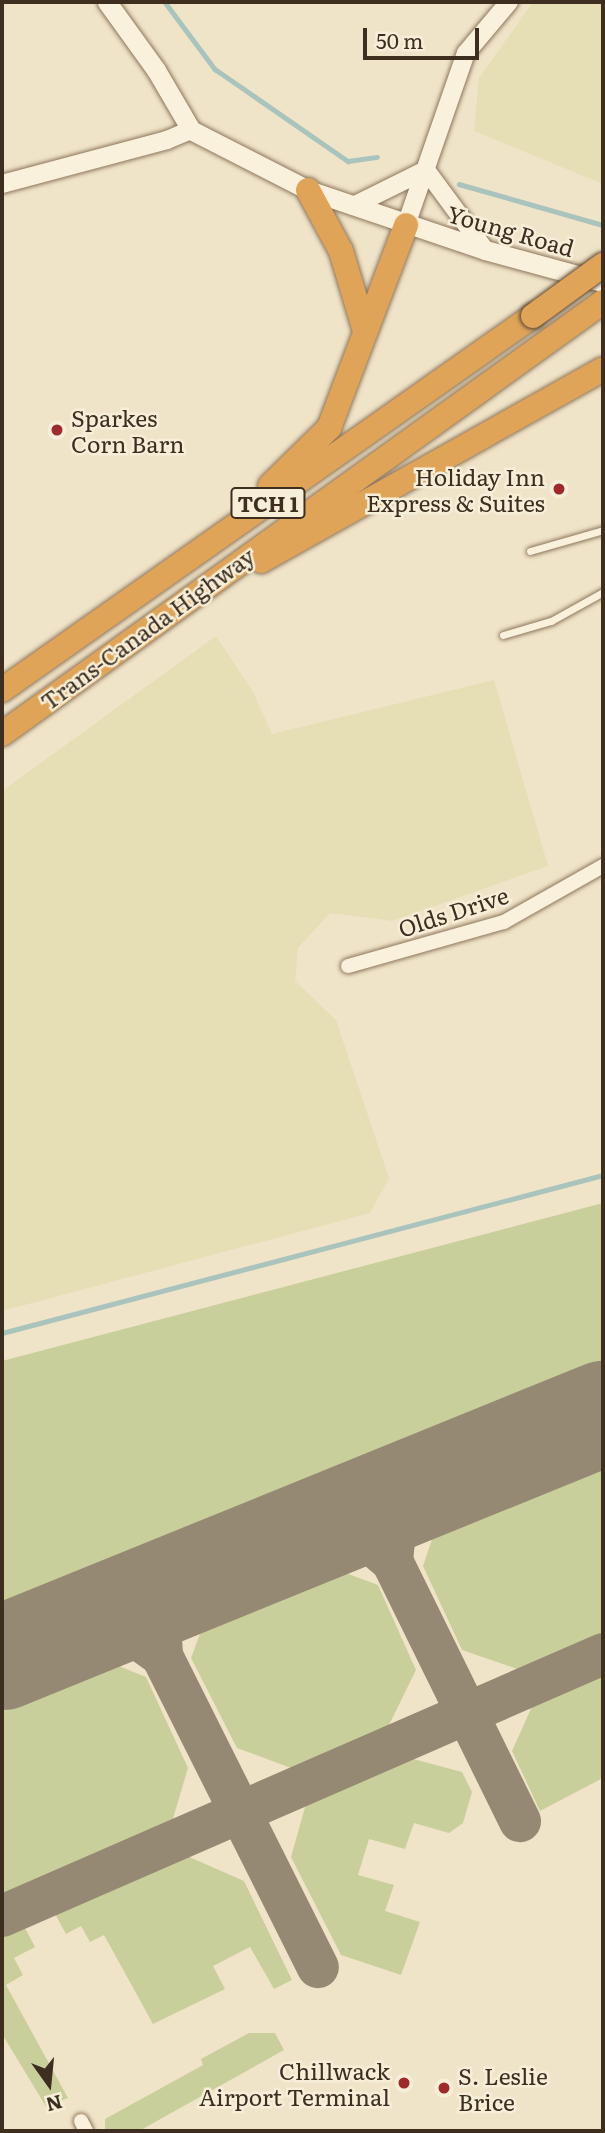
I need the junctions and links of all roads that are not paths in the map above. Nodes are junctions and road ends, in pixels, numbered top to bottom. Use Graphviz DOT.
graph roads {
  1 [pos="107,2"];
  2 [pos="509,2"];
  3 [pos="191,130"];
  4 [pos="426,170"];
  5 [pos="2,184"];
  6 [pos="308,190"];
  7 [pos="353,206"];
  8 [pos="406,225"];
  9 [pos="485,250"];
  10 [pos="603,265"];
  11 [pos="603,282"];
  12 [pos="603,302"];
  13 [pos="365,331"];
  14 [pos="603,369"];
  15 [pos="603,530"];
  16 [pos="530,551"];
  17 [pos="603,592"];
  18 [pos="503,635"];
  19 [pos="41,662"];
  20 [pos="2,690"];
  21 [pos="61,691"];
  22 [pos="2,734"];
  23 [pos="603,866"];
  24 [pos="348,967"];
  1 -- 3 [label="main road"];
  2 -- 4 [label="street"];
  3 -- 5 [label="street"];
  3 -- 6 [label="main road, Young Road"];
  4 -- 7 [label="street"];
  4 -- 8 [label="street"];
  4 -- 9 [label="street"];
  6 -- 7 [label="main road, Young Road"];
  6 -- 13 [label="highway"];
  7 -- 8 [label="main road, Young Road"];
  8 -- 9 [label="main road, Young Road"];
  8 -- 13 [label="highway"];
  9 -- 11 [label="main road, Young Road"];
  10 -- 19 [label="highway, Trans-Canada Highway / TCH 1, bridge"];
  12 -- 21 [label="highway, Trans-Canada Highway / TCH 1"];
  13 -- 19 [label="highway"];
  14 -- 21 [label="highway"];
  15 -- 16 [label="lane"];
  17 -- 18 [label="lane"];
  19 -- 20 [label="highway, Trans-Canada Highway / TCH 1"];
  21 -- 22 [label="highway, Trans-Canada Highway / TCH 1"];
  23 -- 24 [label="street, Olds Drive"];
}
